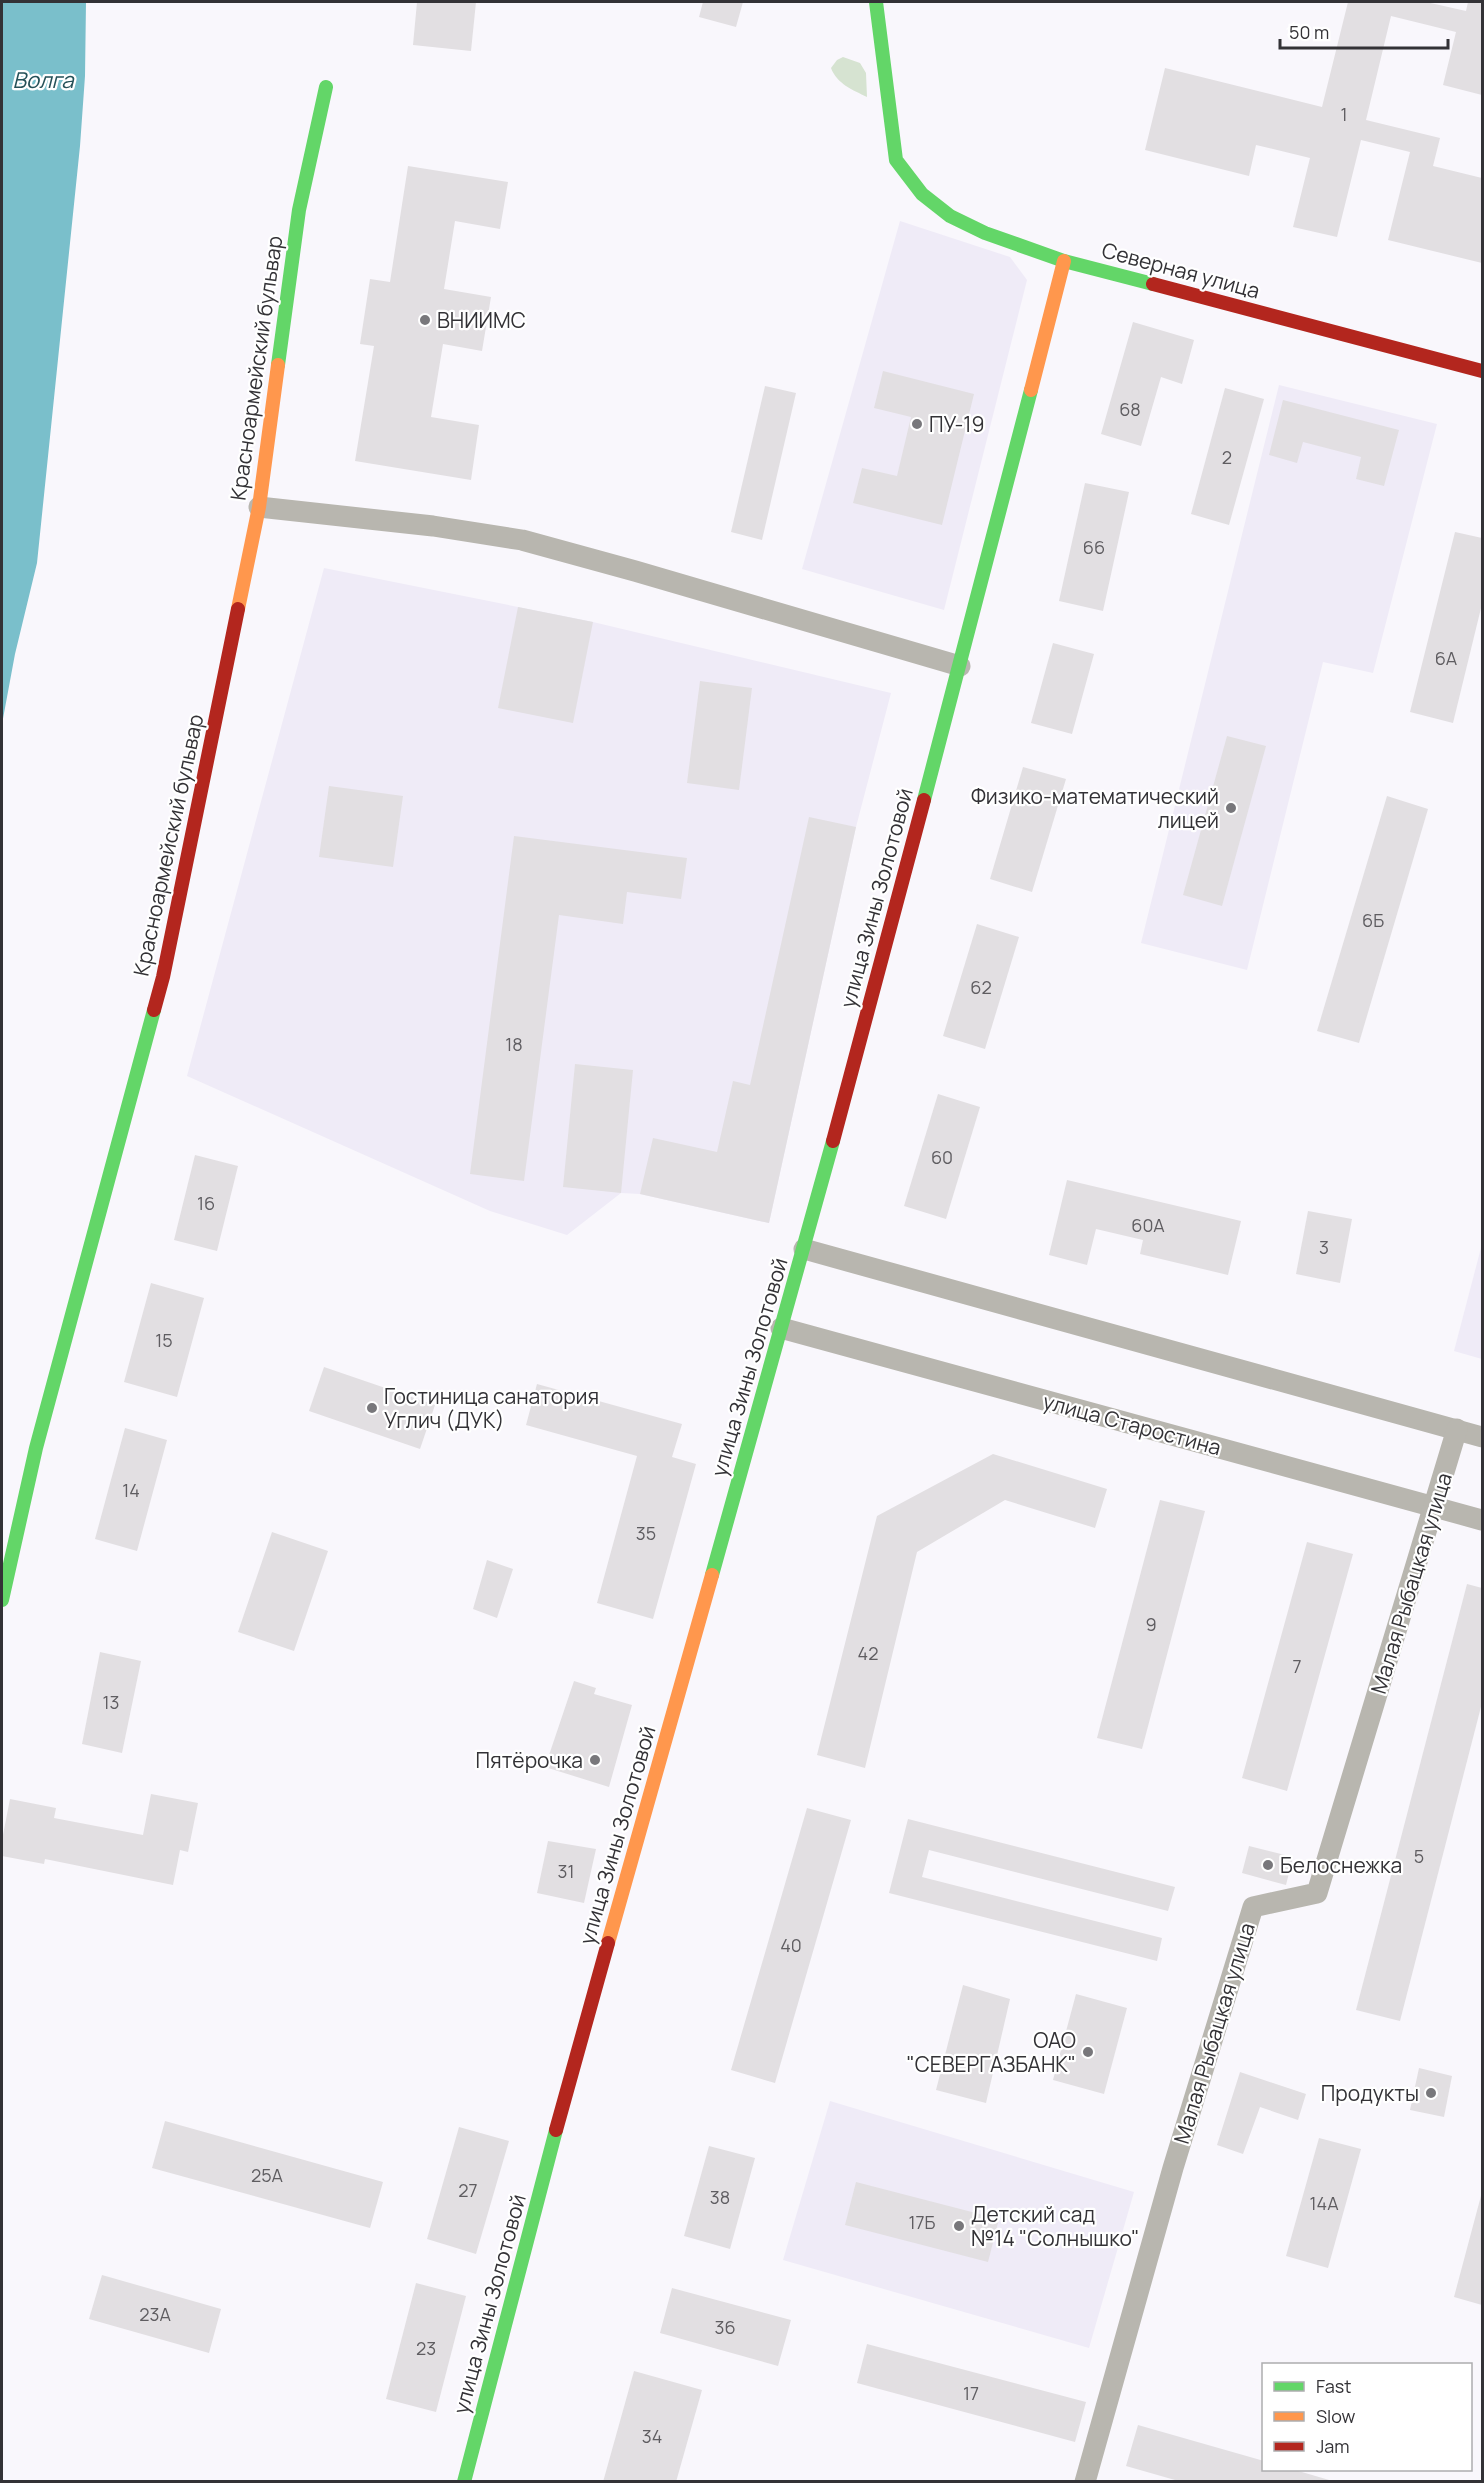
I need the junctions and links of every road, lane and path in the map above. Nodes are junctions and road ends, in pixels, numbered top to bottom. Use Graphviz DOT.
graph roads {
  1 [pos="876,2"];
  2 [pos="326,87"];
  3 [pos="1064,261"];
  4 [pos="1482,371"];
  5 [pos="259,507"];
  6 [pos="960,666"];
  7 [pos="804,1248"];
  8 [pos="781,1328"];
  9 [pos="1457,1429"];
  10 [pos="1482,1437"];
  11 [pos="1434,1507"];
  12 [pos="1482,1520"];
  13 [pos="2,1600"];
  14 [pos="465,2481"];
  15 [pos="1085,2481"];
  1 -- 3 [label="street, Северная улица"];
  2 -- 5 [label="street, Красноармейский бульвар"];
  3 -- 4 [label="street, Северная улица"];
  3 -- 6 [label="street, улица Зины Золотовой"];
  5 -- 6 [label="street"];
  5 -- 13 [label="street, Красноармейский бульвар"];
  6 -- 7 [label="street, улица Зины Золотовой"];
  7 -- 8 [label="street, улица Зины Золотовой"];
  7 -- 9 [label="street"];
  8 -- 11 [label="street, улица Старостина"];
  8 -- 14 [label="street, улица Зины Золотовой"];
  9 -- 10 [label="street"];
  9 -- 11 [label="street, Малая Рыбацкая улица"];
  11 -- 12 [label="street, улица Старостина"];
  11 -- 15 [label="street, Малая Рыбацкая улица"];
}
